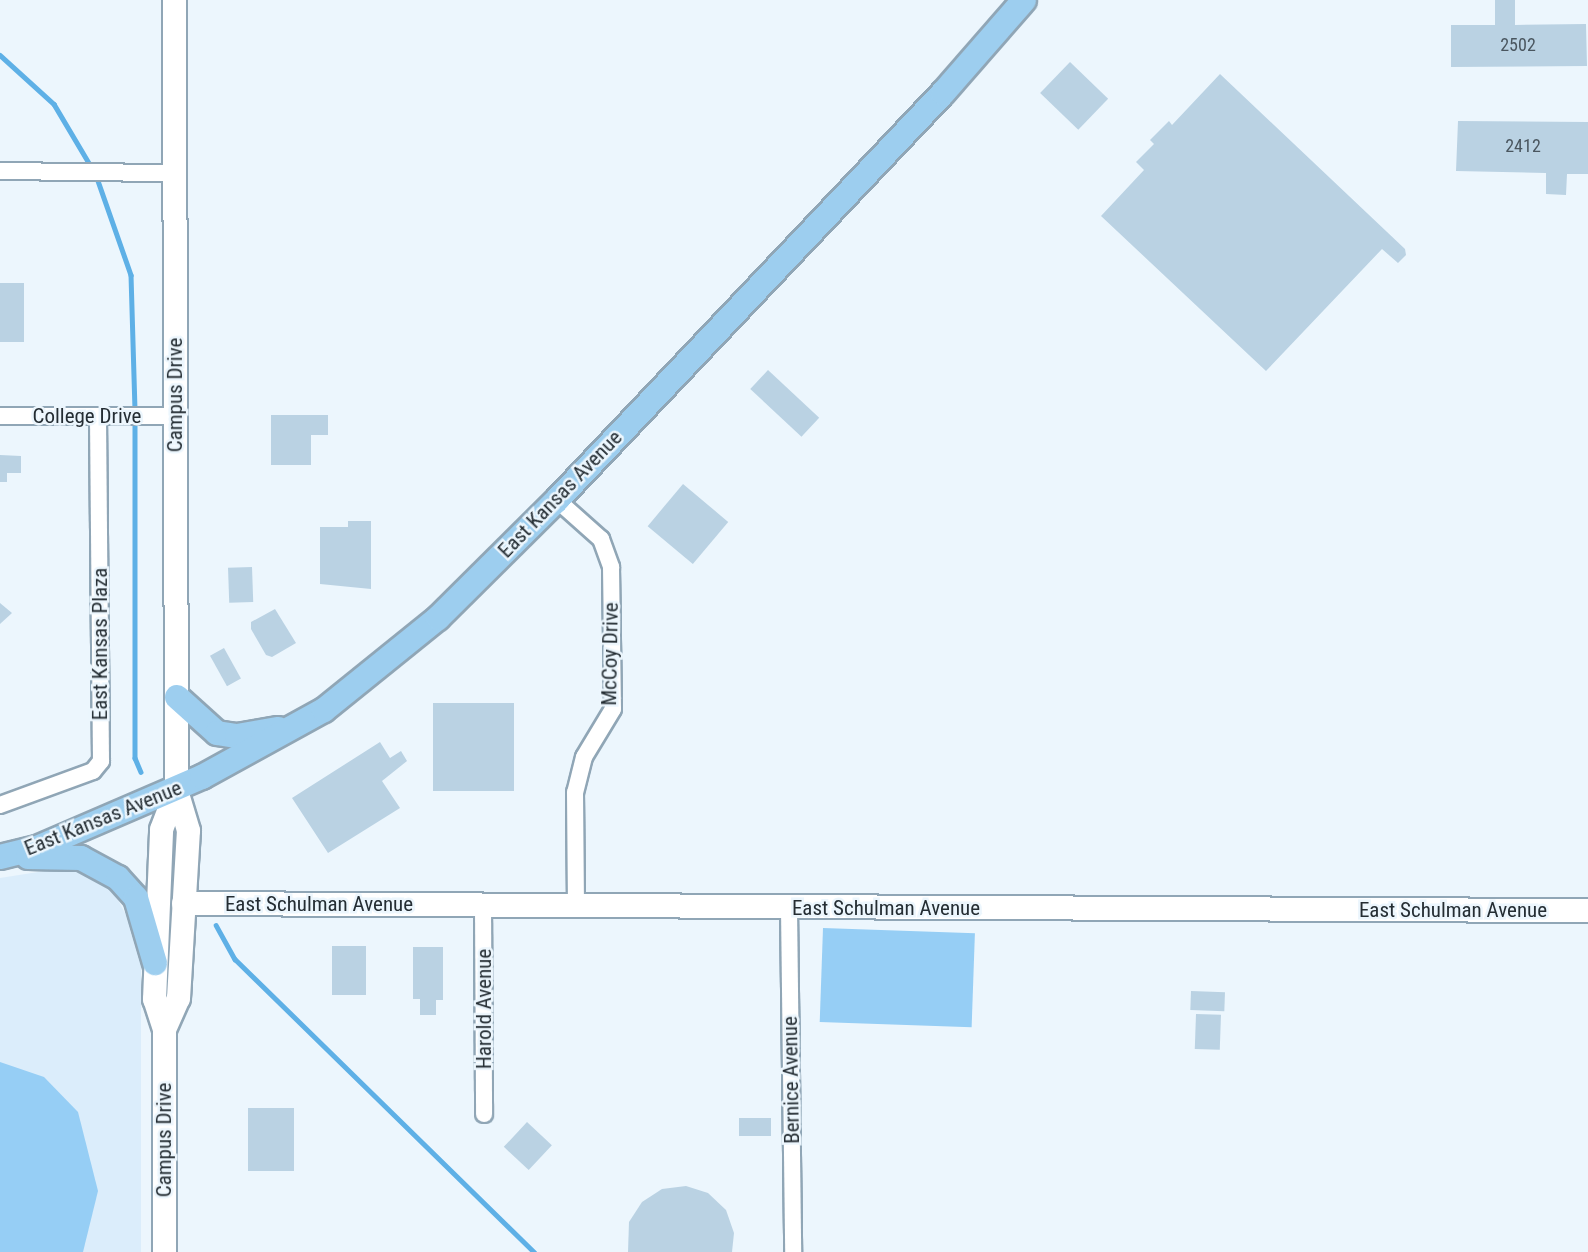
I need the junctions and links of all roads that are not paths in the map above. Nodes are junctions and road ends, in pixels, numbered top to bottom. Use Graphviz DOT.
graph roads {
  1 [pos="174,0"];
  2 [pos="1024,0"];
  3 [pos="0,171"];
  4 [pos="175,173"];
  5 [pos="0,416"];
  6 [pos="98,416"];
  7 [pos="165,416"];
  8 [pos="557,500"];
  9 [pos="177,697"];
  10 [pos="294,726"];
  11 [pos="176,790"];
  12 [pos="0,804"];
  13 [pos="1,857"];
  14 [pos="183,903"];
  15 [pos="483,904"];
  16 [pos="576,905"];
  17 [pos="789,908"];
  18 [pos="1588,910"];
  19 [pos="155,963"];
  20 [pos="164,1029"];
  21 [pos="484,1114"];
  22 [pos="163,1252"];
  23 [pos="793,1252"];
  1 -- 4 [label="main road, Campus Drive"];
  2 -- 8 [label="main road, East Kansas Avenue"];
  3 -- 4 [label="street"];
  4 -- 7 [label="main road, Campus Drive"];
  5 -- 6 [label="street, College Drive"];
  6 -- 7 [label="street, College Drive"];
  6 -- 12 [label="street, East Kansas Plaza"];
  7 -- 9 [label="main road, Campus Drive"];
  8 -- 10 [label="main road, East Kansas Avenue"];
  8 -- 16 [label="street, McCoy Drive"];
  9 -- 10 [label="main road"];
  9 -- 11 [label="main road, Campus Drive"];
  10 -- 11 [label="main road, East Kansas Avenue"];
  11 -- 13 [label="main road, East Kansas Avenue"];
  11 -- 14 [label="main road, Campus Drive"];
  11 -- 19 [label="main road, Campus Drive"];
  13 -- 19 [label="main road"];
  14 -- 15 [label="main road, East Schulman Avenue"];
  14 -- 20 [label="main road, Campus Drive"];
  15 -- 16 [label="main road, East Schulman Avenue"];
  15 -- 21 [label="street, Harold Avenue"];
  16 -- 17 [label="main road, East Schulman Avenue"];
  17 -- 18 [label="main road, East Schulman Avenue"];
  17 -- 23 [label="street, Bernice Avenue"];
  19 -- 20 [label="main road, Campus Drive"];
  20 -- 22 [label="main road, Campus Drive"];
}
